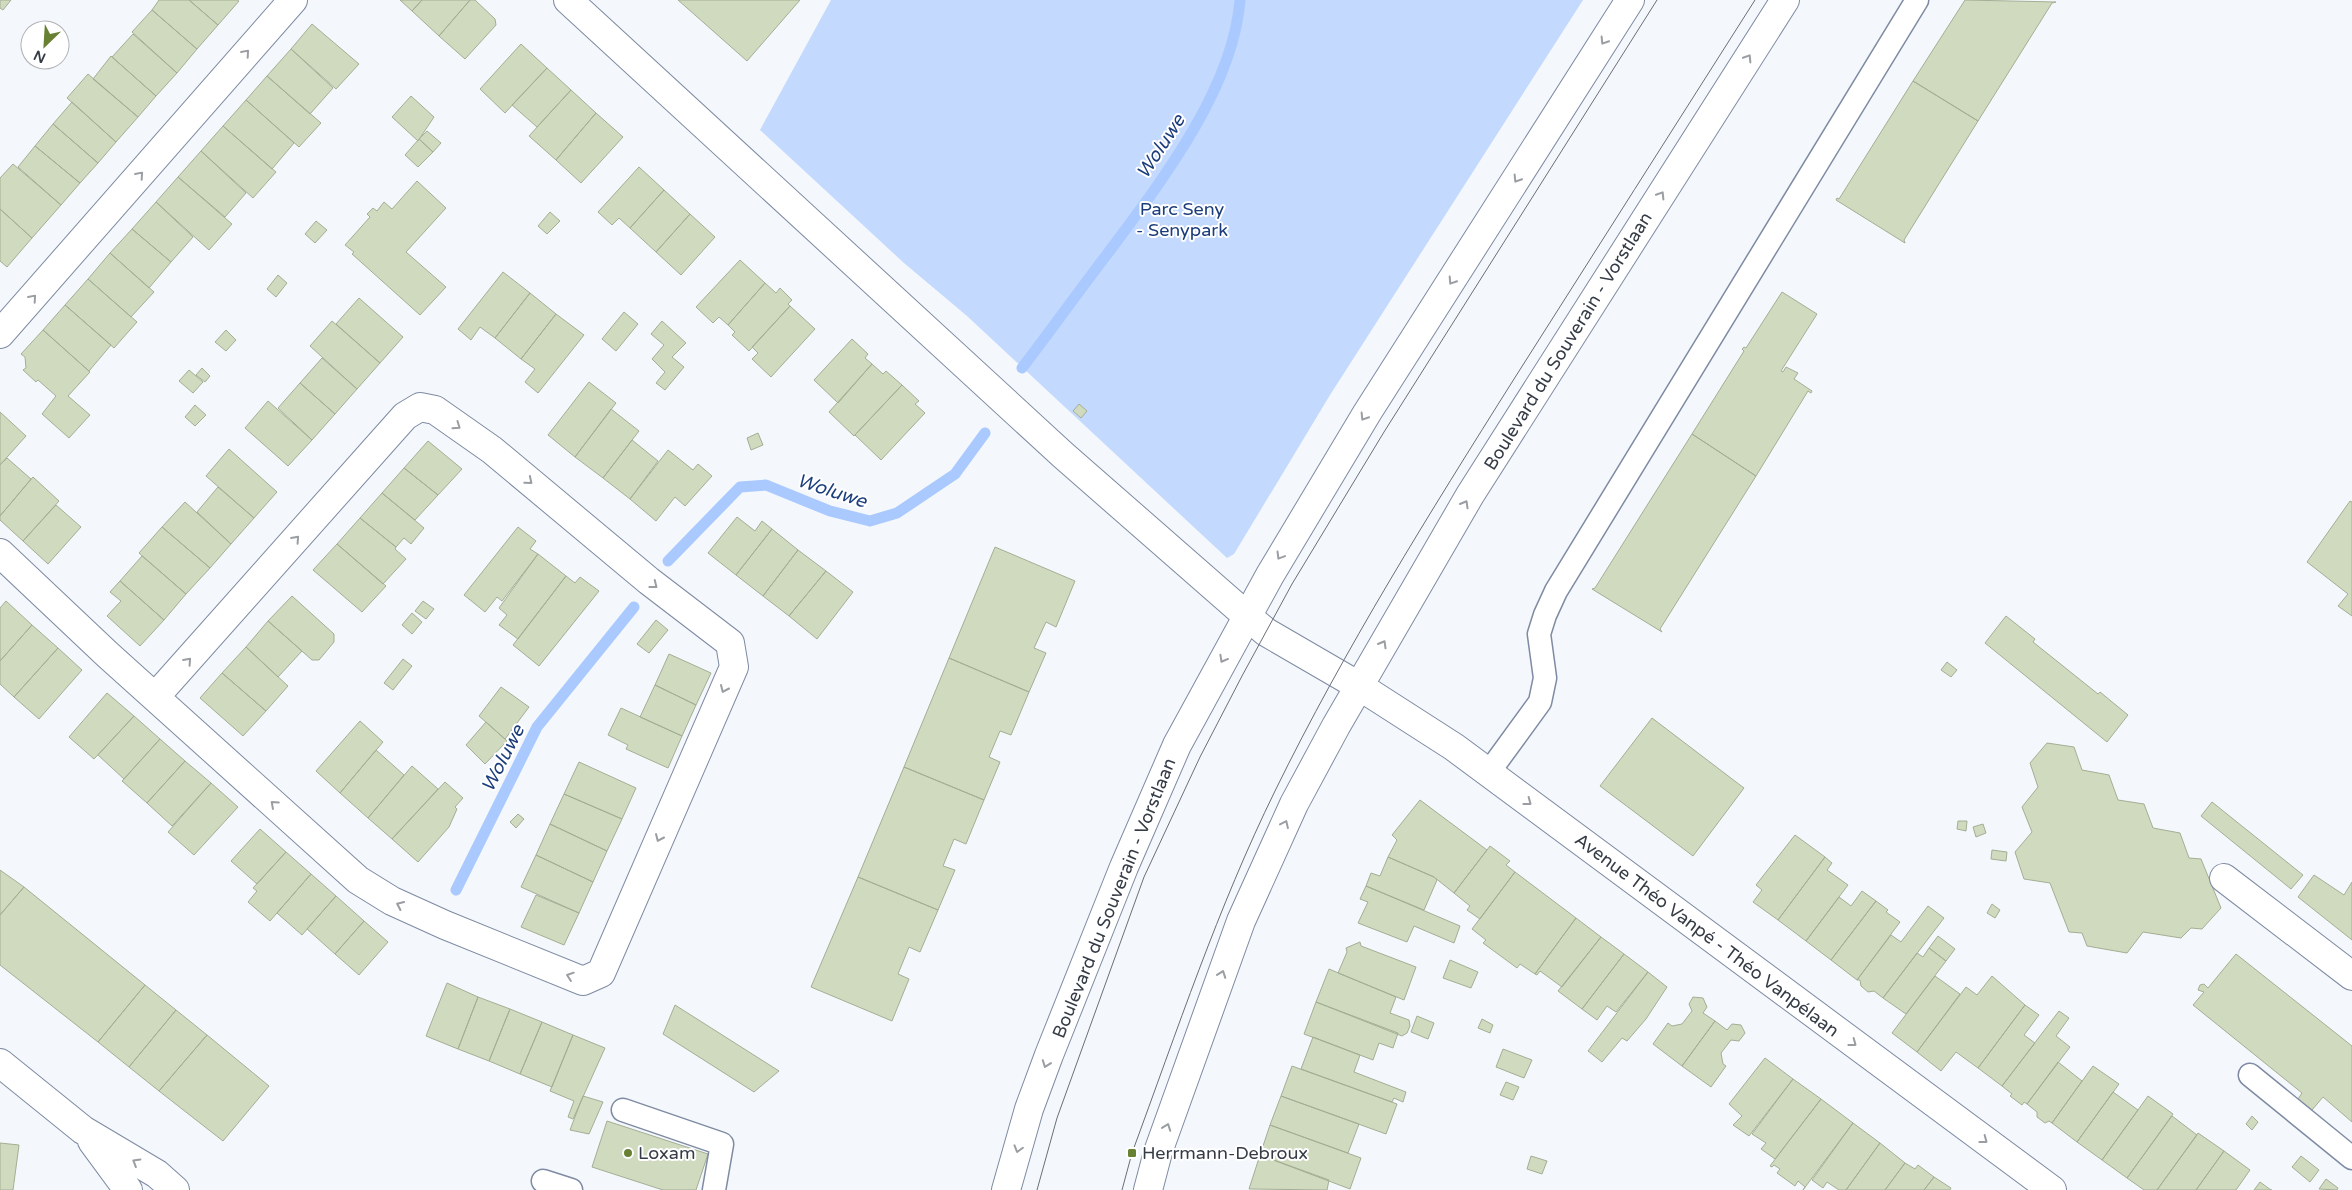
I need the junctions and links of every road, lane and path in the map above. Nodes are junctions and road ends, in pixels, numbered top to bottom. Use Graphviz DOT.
graph roads {
  1 [pos="293,0"];
  2 [pos="568,0"];
  3 [pos="1630,0"];
  4 [pos="1785,0"];
  5 [pos="1917,0"];
  6 [pos="0,334"];
  7 [pos="0,553"];
  8 [pos="1247,616"];
  9 [pos="1358,686"];
  10 [pos="155,697"];
  11 [pos="1489,772"];
  12 [pos="2224,878"];
  13 [pos="2352,976"];
  14 [pos="0,1063"];
  15 [pos="2250,1074"];
  16 [pos="623,1110"];
  17 [pos="83,1130"];
  18 [pos="2352,1158"];
  19 [pos="543,1181"];
  20 [pos="128,1190"];
  21 [pos="176,1190"];
  22 [pos="571,1190"];
  23 [pos="714,1190"];
  24 [pos="1006,1190"];
  25 [pos="1148,1190"];
  26 [pos="2052,1190"];
  6 -- 1 [label="street, one-way"];
  2 -- 8 [label="street"];
  3 -- 8 [label="street, Boulevard du Souverain - Vorstlaan, one-way"];
  9 -- 4 [label="street, Boulevard du Souverain - Vorstlaan, one-way"];
  5 -- 11 [label="lane"];
  7 -- 10 [label="street"];
  8 -- 9 [label="street"];
  8 -- 24 [label="street, Boulevard du Souverain - Vorstlaan, one-way"];
  9 -- 11 [label="street, Avenue Théo Vanpé - Théo Vanpélaan"];
  25 -- 9 [label="street, Boulevard du Souverain - Vorstlaan, one-way"];
  10 -- 10 [label="street, one-way"];
  11 -- 26 [label="street, Avenue Théo Vanpé - Théo Vanpélaan, one-way"];
  12 -- 13 [label="street"];
  14 -- 17 [label="street"];
  15 -- 18 [label="lane"];
  16 -- 23 [label="lane"];
  17 -- 20 [label="street"];
  21 -- 17 [label="street, one-way"];
  19 -- 22 [label="lane"];
}
